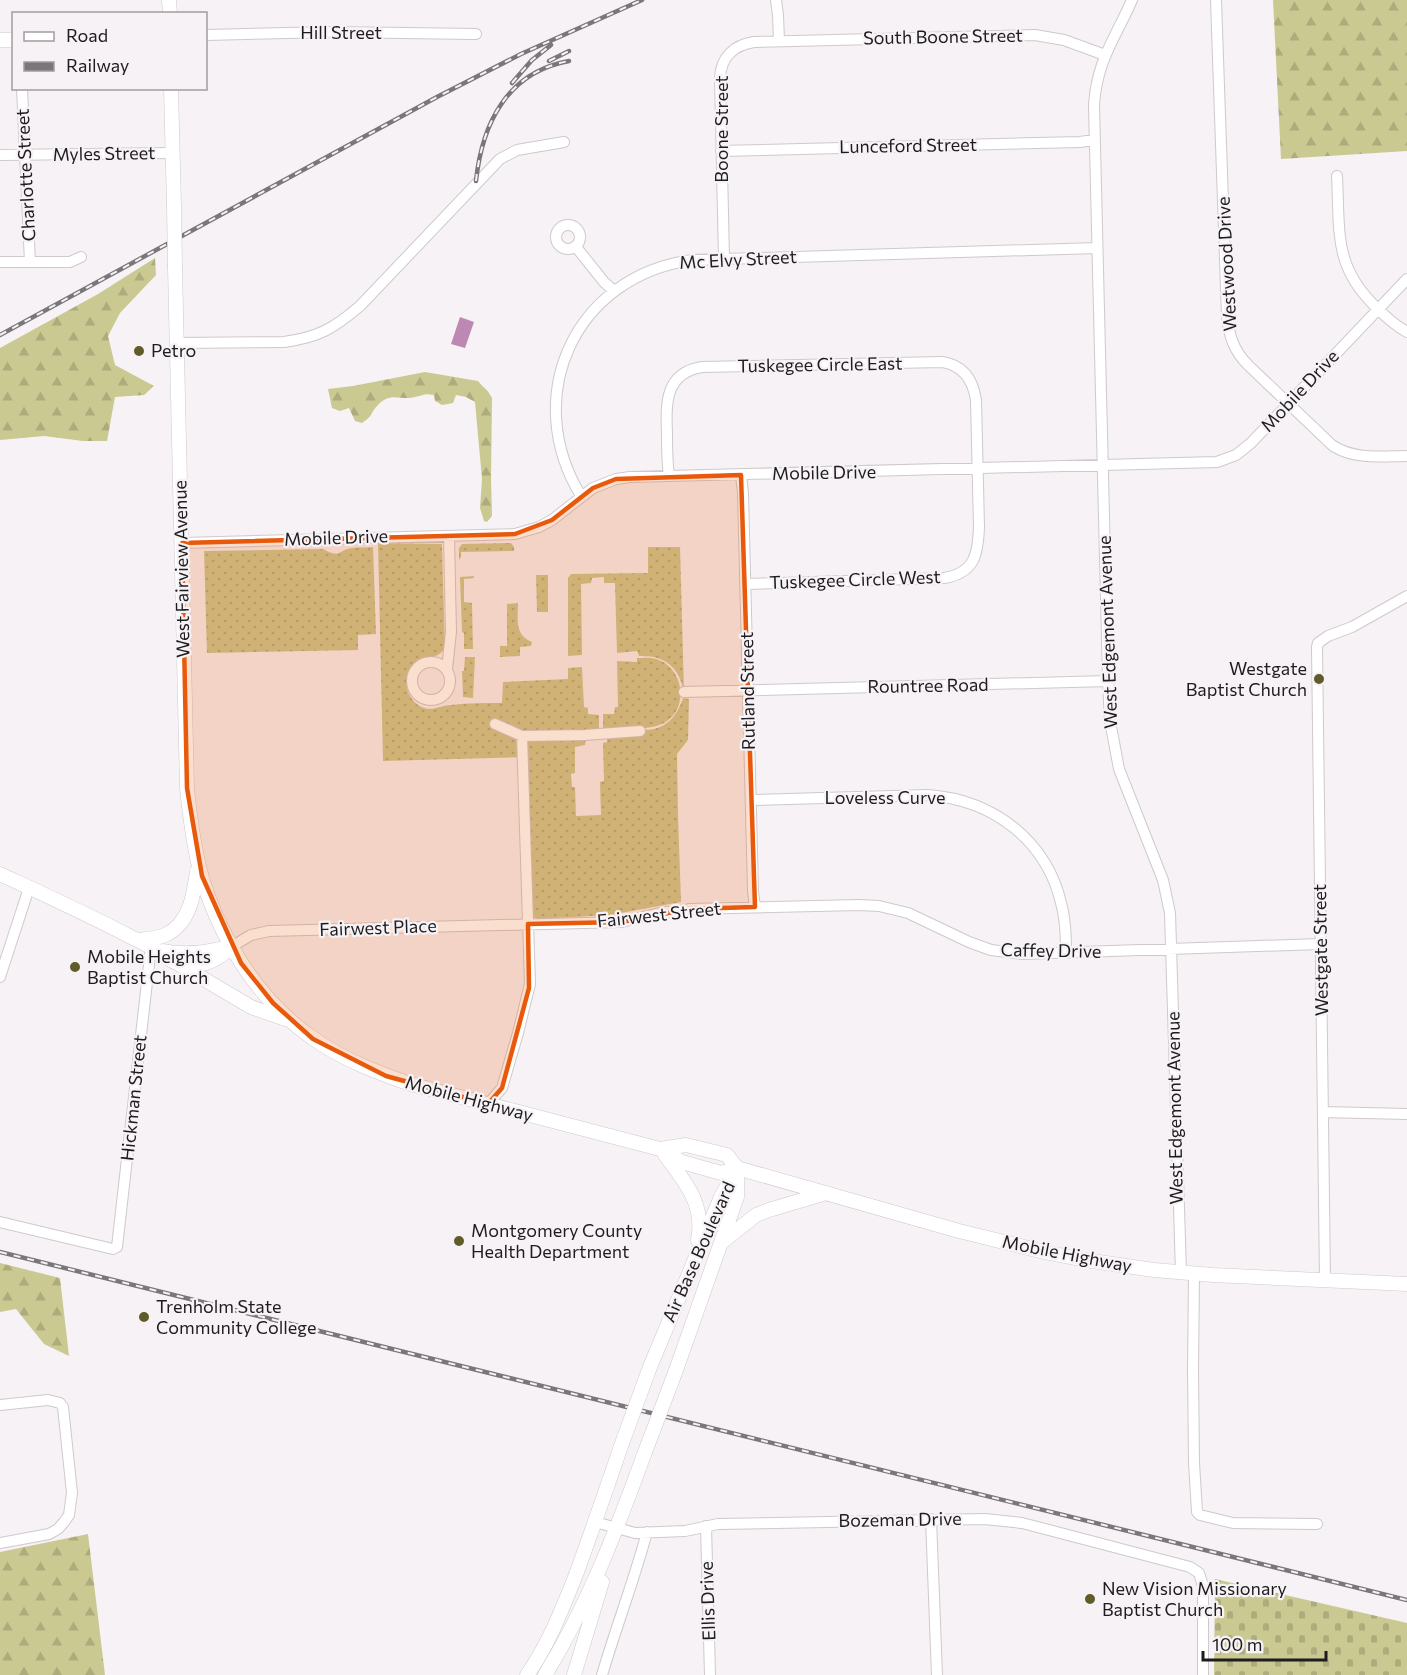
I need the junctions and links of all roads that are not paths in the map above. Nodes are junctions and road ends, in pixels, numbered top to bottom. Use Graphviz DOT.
graph roads {
  1 [pos="776,0"];
  2 [pos="1132,0"];
  3 [pos="1216,0"];
  4 [pos="476,34"];
  5 [pos="207,35"];
  6 [pos="778,41"];
  7 [pos="1105,55"];
  8 [pos="22,90"];
  9 [pos="171,90"];
  10 [pos="1094,140"];
  11 [pos="564,142"];
  12 [pos="721,151"];
  13 [pos="173,153"];
  14 [pos="26,154"];
  15 [pos="0,155"];
  16 [pos="1337,176"];
  17 [pos="576,247"];
  18 [pos="1097,249"];
  19 [pos="81,257"];
  20 [pos="724,259"];
  21 [pos="0,262"];
  22 [pos="30,262"];
  23 [pos="1407,279"];
  24 [pos="614,291"];
  25 [pos="1378,309"];
  26 [pos="1407,332"];
  27 [pos="177,343"];
  28 [pos="1288,404"];
  29 [pos="1407,456"];
  30 [pos="1102,465"];
  31 [pos="977,469"];
  32 [pos="741,475"];
  33 [pos="669,476"];
  34 [pos="582,496"];
  35 [pos="449,536"];
  36 [pos="182,543"];
  37 [pos="745,584"];
  38 [pos="1407,596"];
  39 [pos="447,669"];
  40 [pos="1108,681"];
  41 [pos="748,691"];
  42 [pos="684,692"];
  43 [pos="495,724"];
  44 [pos="640,731"];
  45 [pos="522,736"];
  46 [pos="751,800"];
  47 [pos="198,860"];
  48 [pos="0,874"];
  49 [pos="29,888"];
  50 [pos="754,907"];
  51 [pos="528,924"];
  52 [pos="136,940"];
  53 [pos="1320,944"];
  54 [pos="231,947"];
  55 [pos="153,948"];
  56 [pos="1172,949"];
  57 [pos="1066,953"];
  58 [pos="178,964"];
  59 [pos="0,977"];
  60 [pos="290,1021"];
  61 [pos="488,1104"];
  62 [pos="1323,1112"];
  63 [pos="1407,1114"];
  64 [pos="660,1149"];
  65 [pos="737,1168"];
  66 [pos="826,1193"];
  67 [pos="0,1222"];
  68 [pos="720,1244"];
  69 [pos="692,1267"];
  70 [pos="1188,1273"];
  71 [pos="1325,1281"];
  72 [pos="1407,1284"];
  73 [pos="0,1405"];
  74 [pos="931,1519"];
  75 [pos="596,1522"];
  76 [pos="1317,1524"];
  77 [pos="706,1526"];
  78 [pos="617,1528"];
  79 [pos="647,1532"];
  80 [pos="0,1543"];
  81 [pos="527,1675"];
  82 [pos="545,1675"];
  83 [pos="574,1675"];
  84 [pos="602,1675"];
  85 [pos="710,1675"];
  86 [pos="937,1675"];
  87 [pos="1203,1675"];
  1 -- 6 [label="street"];
  2 -- 7 [label="street, West Edgemont Avenue"];
  3 -- 28 [label="street, Westwood Drive"];
  4 -- 5 [label="street, Hill Street"];
  6 -- 7 [label="street, South Boone Street"];
  6 -- 12 [label="street, Boone Street"];
  7 -- 10 [label="street, West Edgemont Avenue"];
  8 -- 14 [label="street, Charlotte Street"];
  9 -- 13 [label="main road, West Fairview Avenue"];
  10 -- 12 [label="street, Lunceford Street"];
  10 -- 18 [label="street, West Edgemont Avenue"];
  11 -- 27 [label="street"];
  12 -- 20 [label="street, Boone Street"];
  13 -- 14 [label="street, Myles Street"];
  13 -- 27 [label="main road, West Fairview Avenue, bridge"];
  14 -- 15 [label="street, Myles Street"];
  14 -- 22 [label="street, Charlotte Street"];
  16 -- 25 [label="street"];
  17 -- 24 [label="street"];
  18 -- 20 [label="street, Mc Elvy Street"];
  18 -- 30 [label="street, West Edgemont Avenue"];
  19 -- 22 [label="street"];
  20 -- 24 [label="street, Mc Elvy Street"];
  21 -- 22 [label="street"];
  23 -- 25 [label="street, Mobile Drive"];
  24 -- 34 [label="street, Mc Elvy Street"];
  25 -- 26 [label="street"];
  25 -- 28 [label="street, Mobile Drive"];
  27 -- 36 [label="main road, West Fairview Avenue"];
  28 -- 29 [label="street, Westwood Drive"];
  28 -- 30 [label="street, Mobile Drive"];
  30 -- 31 [label="street, Mobile Drive"];
  30 -- 40 [label="street, West Edgemont Avenue"];
  31 -- 32 [label="street, Mobile Drive"];
  31 -- 33 [label="street, Tuskegee Circle East"];
  31 -- 37 [label="street, Tuskegee Circle West"];
  32 -- 33 [label="street, Mobile Drive"];
  32 -- 37 [label="street, Rutland Street"];
  33 -- 34 [label="street, Mobile Drive"];
  34 -- 35 [label="street, Mobile Drive"];
  35 -- 36 [label="street, Mobile Drive"];
  35 -- 39 [label="street"];
  36 -- 47 [label="main road, West Fairview Avenue"];
  37 -- 41 [label="street, Rutland Street"];
  38 -- 53 [label="street, Westgate Street"];
  40 -- 41 [label="street, Rountree Road"];
  40 -- 56 [label="street, West Edgemont Avenue"];
  41 -- 42 [label="street, Rountree Road"];
  41 -- 46 [label="street, Rutland Street"];
  43 -- 45 [label="street"];
  44 -- 45 [label="street"];
  45 -- 51 [label="street"];
  46 -- 50 [label="street, Rutland Street"];
  46 -- 57 [label="street, Loveless Curve"];
  47 -- 52 [label="main road"];
  47 -- 54 [label="main road, West Fairview Avenue"];
  48 -- 49 [label="main road"];
  49 -- 52 [label="main road"];
  49 -- 59 [label="street"];
  50 -- 51 [label="street, Fairwest Street"];
  50 -- 57 [label="street, Caffey Drive"];
  51 -- 54 [label="street, Fairwest Place"];
  51 -- 61 [label="street"];
  52 -- 55 [label="main road"];
  53 -- 56 [label="street, Caffey Drive"];
  53 -- 62 [label="street, Westgate Street"];
  54 -- 55 [label="main road"];
  54 -- 58 [label="main road"];
  54 -- 60 [label="main road, West Fairview Avenue"];
  55 -- 58 [label="main road"];
  55 -- 67 [label="street, Hickman Street"];
  56 -- 57 [label="street, Caffey Drive"];
  56 -- 70 [label="street, West Edgemont Avenue"];
  58 -- 60 [label="main road"];
  60 -- 61 [label="main road, Mobile Highway"];
  61 -- 64 [label="main road, Mobile Highway"];
  62 -- 63 [label="street"];
  62 -- 71 [label="street, Westgate Street"];
  64 -- 65 [label="main road, Mobile Highway"];
  64 -- 69 [label="main road"];
  65 -- 66 [label="main road, Mobile Highway"];
  65 -- 68 [label="main road, Air Base Boulevard"];
  65 -- 69 [label="main road, Air Base Boulevard"];
  66 -- 68 [label="main road"];
  66 -- 70 [label="main road, Mobile Highway"];
  68 -- 78 [label="main road, Air Base Boulevard, bridge"];
  69 -- 75 [label="main road, Air Base Boulevard, bridge"];
  70 -- 71 [label="main road, Mobile Highway"];
  70 -- 76 [label="street, West Edgemont Avenue"];
  71 -- 72 [label="main road, Mobile Highway"];
  73 -- 80 [label="street"];
  74 -- 77 [label="street, Bozeman Drive"];
  74 -- 86 [label="street"];
  74 -- 87 [label="street, Bozeman Drive"];
  75 -- 78 [label="street, Bozeman Drive"];
  75 -- 81 [label="main road, Air Base Boulevard"];
  77 -- 79 [label="street, Bozeman Drive"];
  77 -- 85 [label="street, Ellis Drive"];
  78 -- 79 [label="street, Bozeman Drive"];
  78 -- 82 [label="main road, Air Base Boulevard"];
  78 -- 83 [label="main road"];
  79 -- 84 [label="street"];
}
